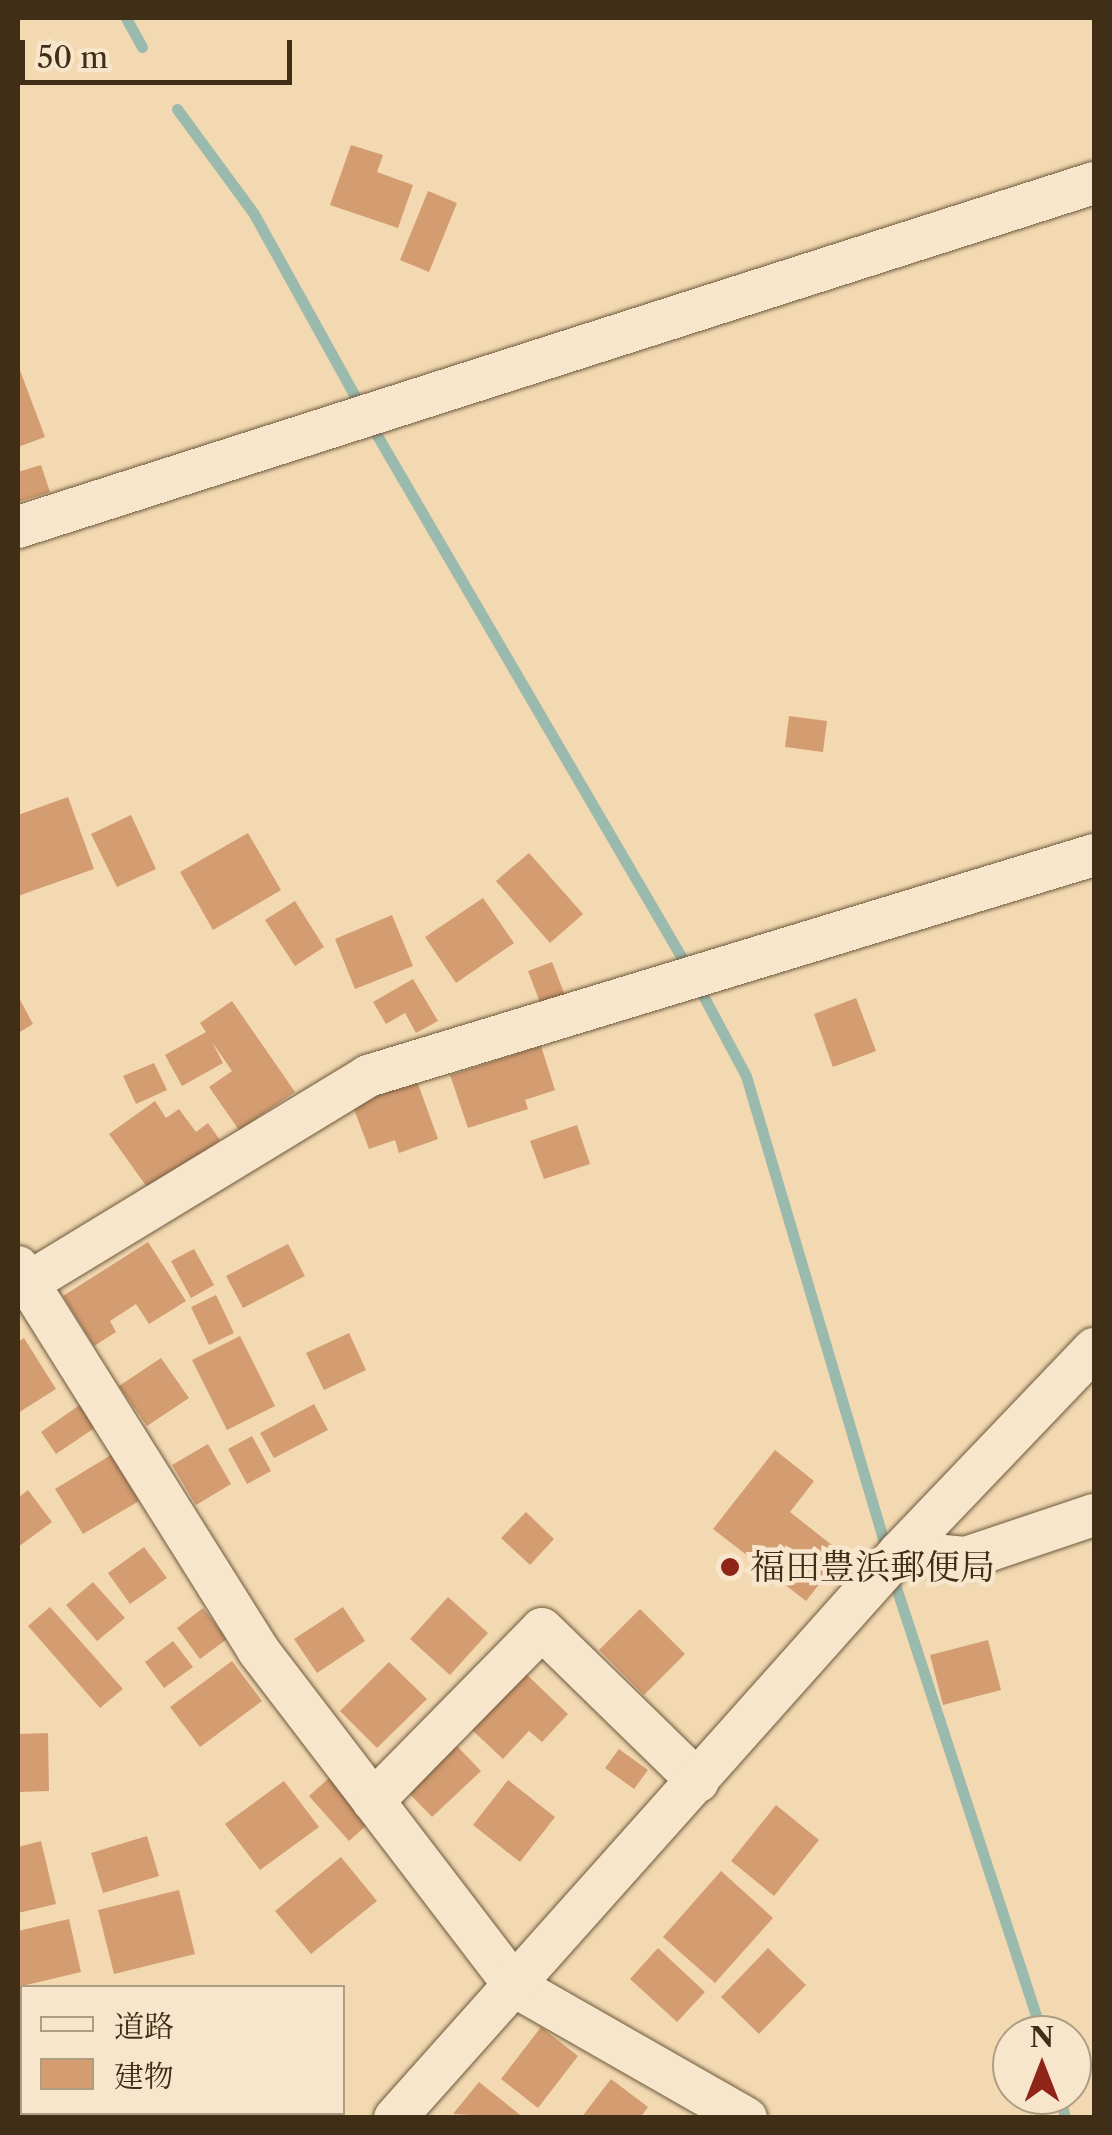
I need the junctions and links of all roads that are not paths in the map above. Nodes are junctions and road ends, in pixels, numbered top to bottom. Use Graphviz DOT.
graph roads {
  1 [pos="1094,183"];
  2 [pos="18,526"];
  3 [pos="1094,855"];
  4 [pos="20,1279"];
  5 [pos="1094,1349"];
  6 [pos="1094,1516"];
  7 [pos="900,1552"];
  8 [pos="698,1781"];
  9 [pos="374,1800"];
  10 [pos="516,1986"];
  11 [pos="395,2118"];
  12 [pos="746,2118"];
  1 -- 2 [label="street"];
  3 -- 4 [label="street"];
  4 -- 9 [label="street"];
  5 -- 7 [label="street"];
  6 -- 7 [label="street"];
  7 -- 8 [label="street"];
  8 -- 9 [label="street"];
  8 -- 10 [label="street"];
  9 -- 10 [label="street"];
  10 -- 11 [label="street"];
  10 -- 12 [label="street"];
}
